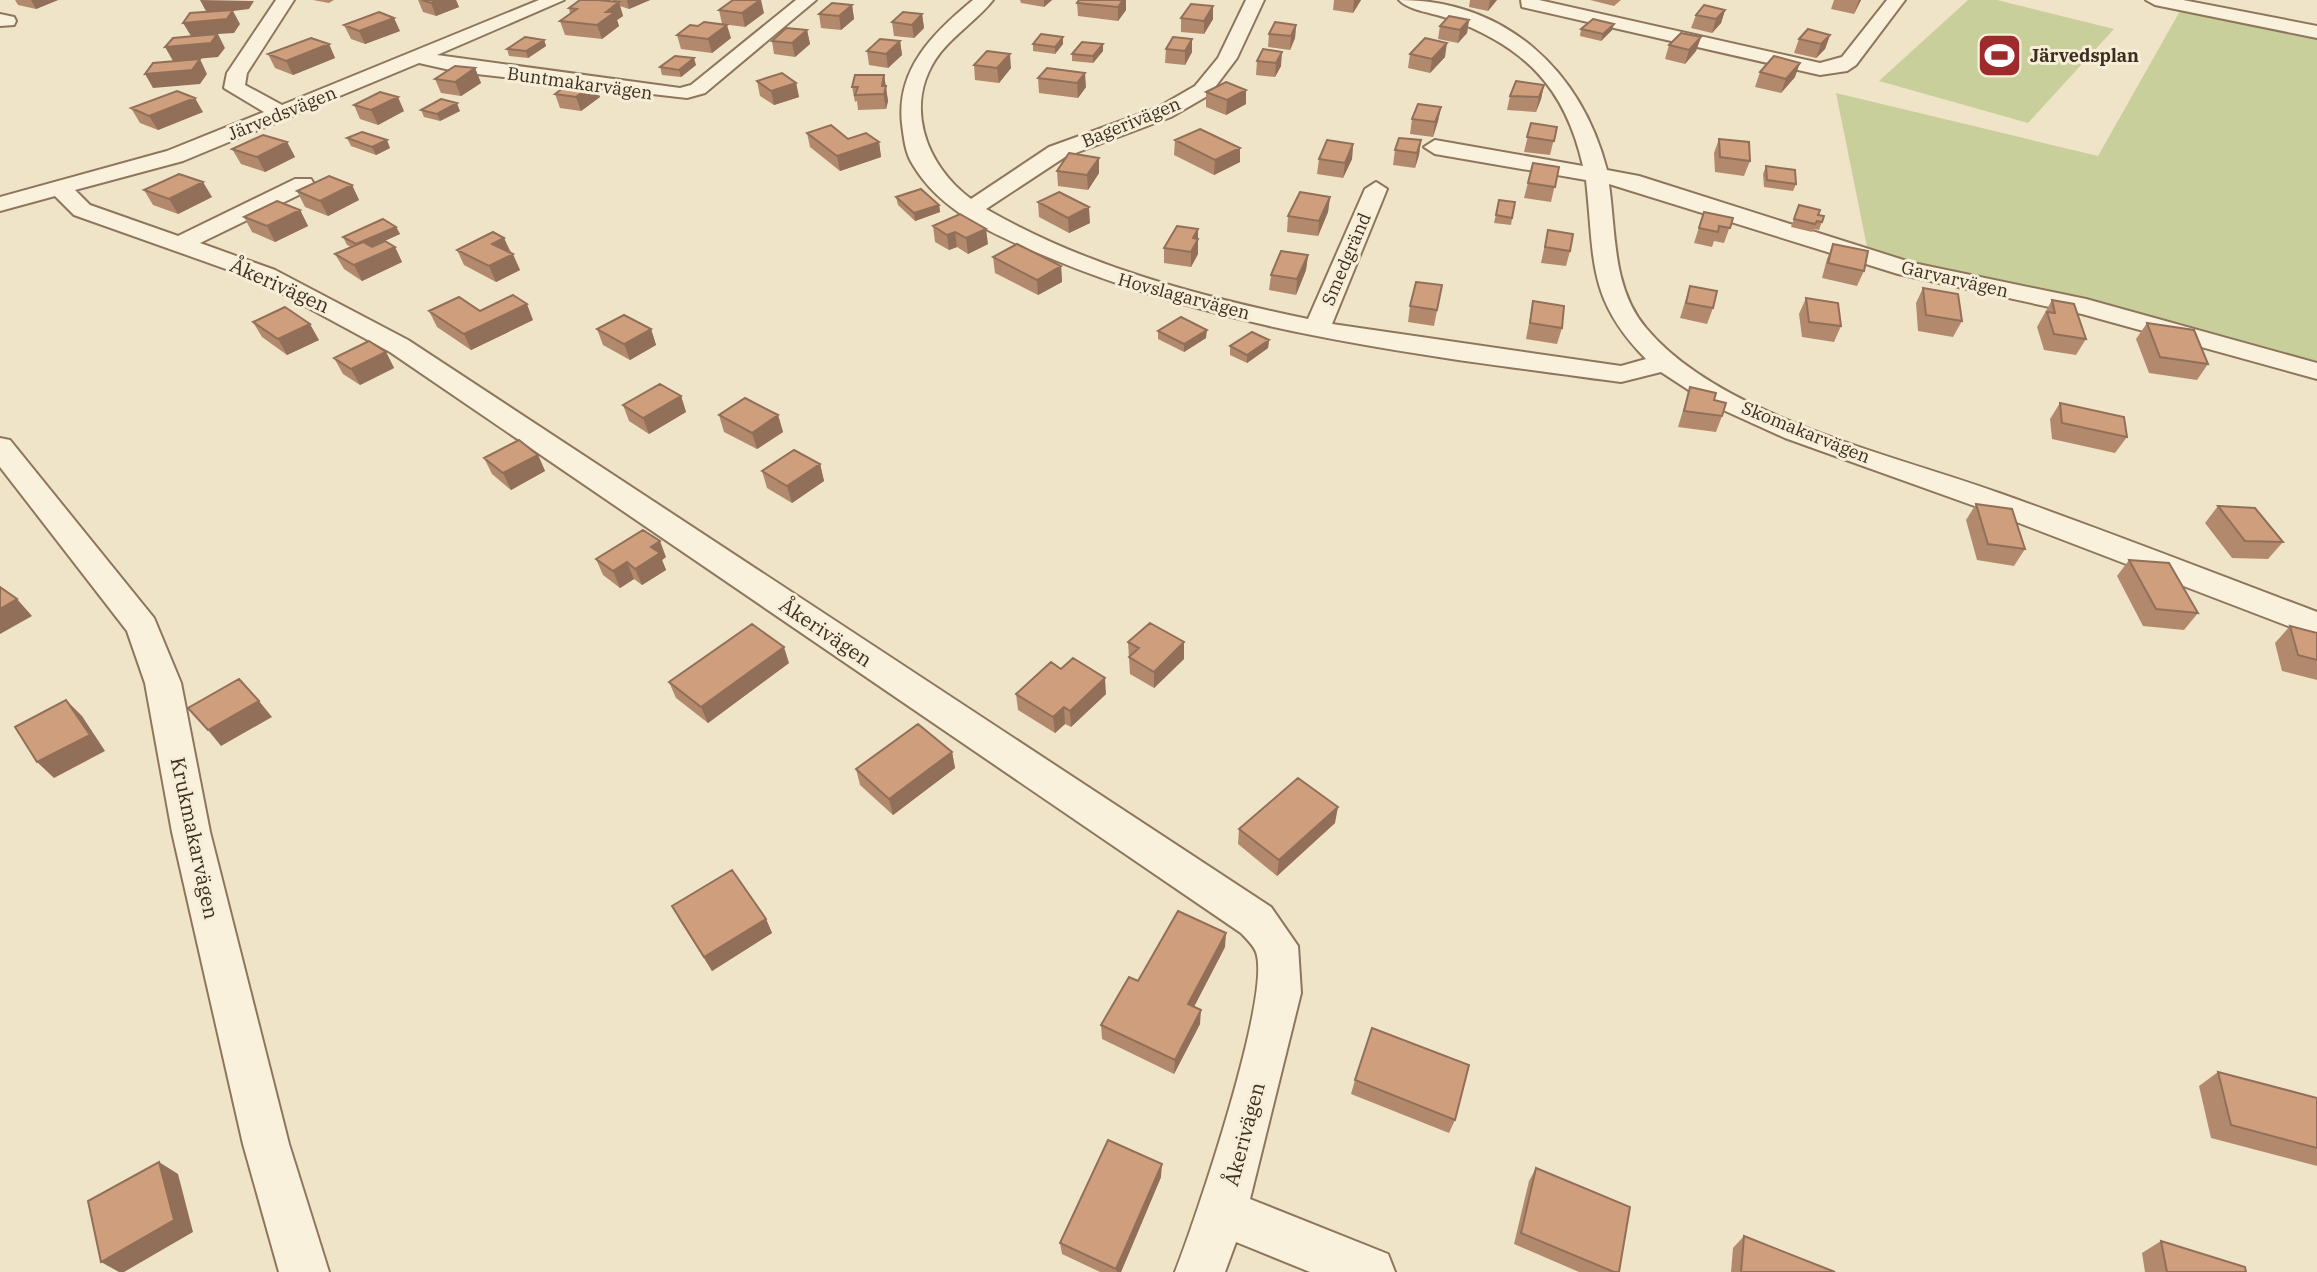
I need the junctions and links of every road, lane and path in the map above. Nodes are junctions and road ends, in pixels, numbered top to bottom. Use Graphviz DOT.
graph roads {
  1 [pos="285,0"];
  2 [pos="555,0"];
  3 [pos="807,0"];
  4 [pos="984,0"];
  5 [pos="1255,0"];
  6 [pos="1408,0"];
  7 [pos="1892,1"];
  8 [pos="2166,1"];
  9 [pos="1516,13"];
  10 [pos="2317,32"];
  11 [pos="418,57"];
  12 [pos="282,113"];
  13 [pos="1435,147"];
  14 [pos="1597,175"];
  15 [pos="303,184"];
  16 [pos="61,189"];
  17 [pos="1376,189"];
  18 [pos="0,204"];
  19 [pos="970,208"];
  20 [pos="178,245"];
  21 [pos="1317,328"];
  22 [pos="1665,363"];
  23 [pos="2317,371"];
  24 [pos="0,447"];
  25 [pos="2317,625"];
  26 [pos="1223,1212"];
  27 [pos="304,1272"];
  28 [pos="1200,1272"];
  29 [pos="1370,1272"];
  1 -- 12 [label="street"];
  2 -- 11 [label="street, Järvedsvägen"];
  3 -- 11 [label="street, Buntmakarvägen"];
  4 -- 19 [label="street, Hovslagarvägen"];
  5 -- 19 [label="street, Bagerivägen"];
  6 -- 9 [label="street, Skomakarvägen"];
  7 -- 9 [label="street"];
  8 -- 10 [label="street"];
  9 -- 14 [label="street, Skomakarvägen"];
  11 -- 12 [label="street, Järvedsvägen"];
  12 -- 16 [label="street, Järvedsvägen"];
  13 -- 14 [label="street, Garvarvägen"];
  14 -- 22 [label="street, Skomakarvägen"];
  14 -- 23 [label="street, Garvarvägen"];
  15 -- 20 [label="street"];
  16 -- 18 [label="street, Järvedsvägen"];
  16 -- 20 [label="street, Åkerivägen"];
  17 -- 21 [label="street, Smedgränd"];
  19 -- 21 [label="street, Hovslagarvägen"];
  20 -- 26 [label="street, Åkerivägen"];
  21 -- 22 [label="street, Hovslagarvägen"];
  22 -- 25 [label="street, Skomakarvägen"];
  24 -- 27 [label="street, Krukmakarvägen"];
  26 -- 28 [label="street, Åkerivägen"];
  26 -- 29 [label="street"];
}
